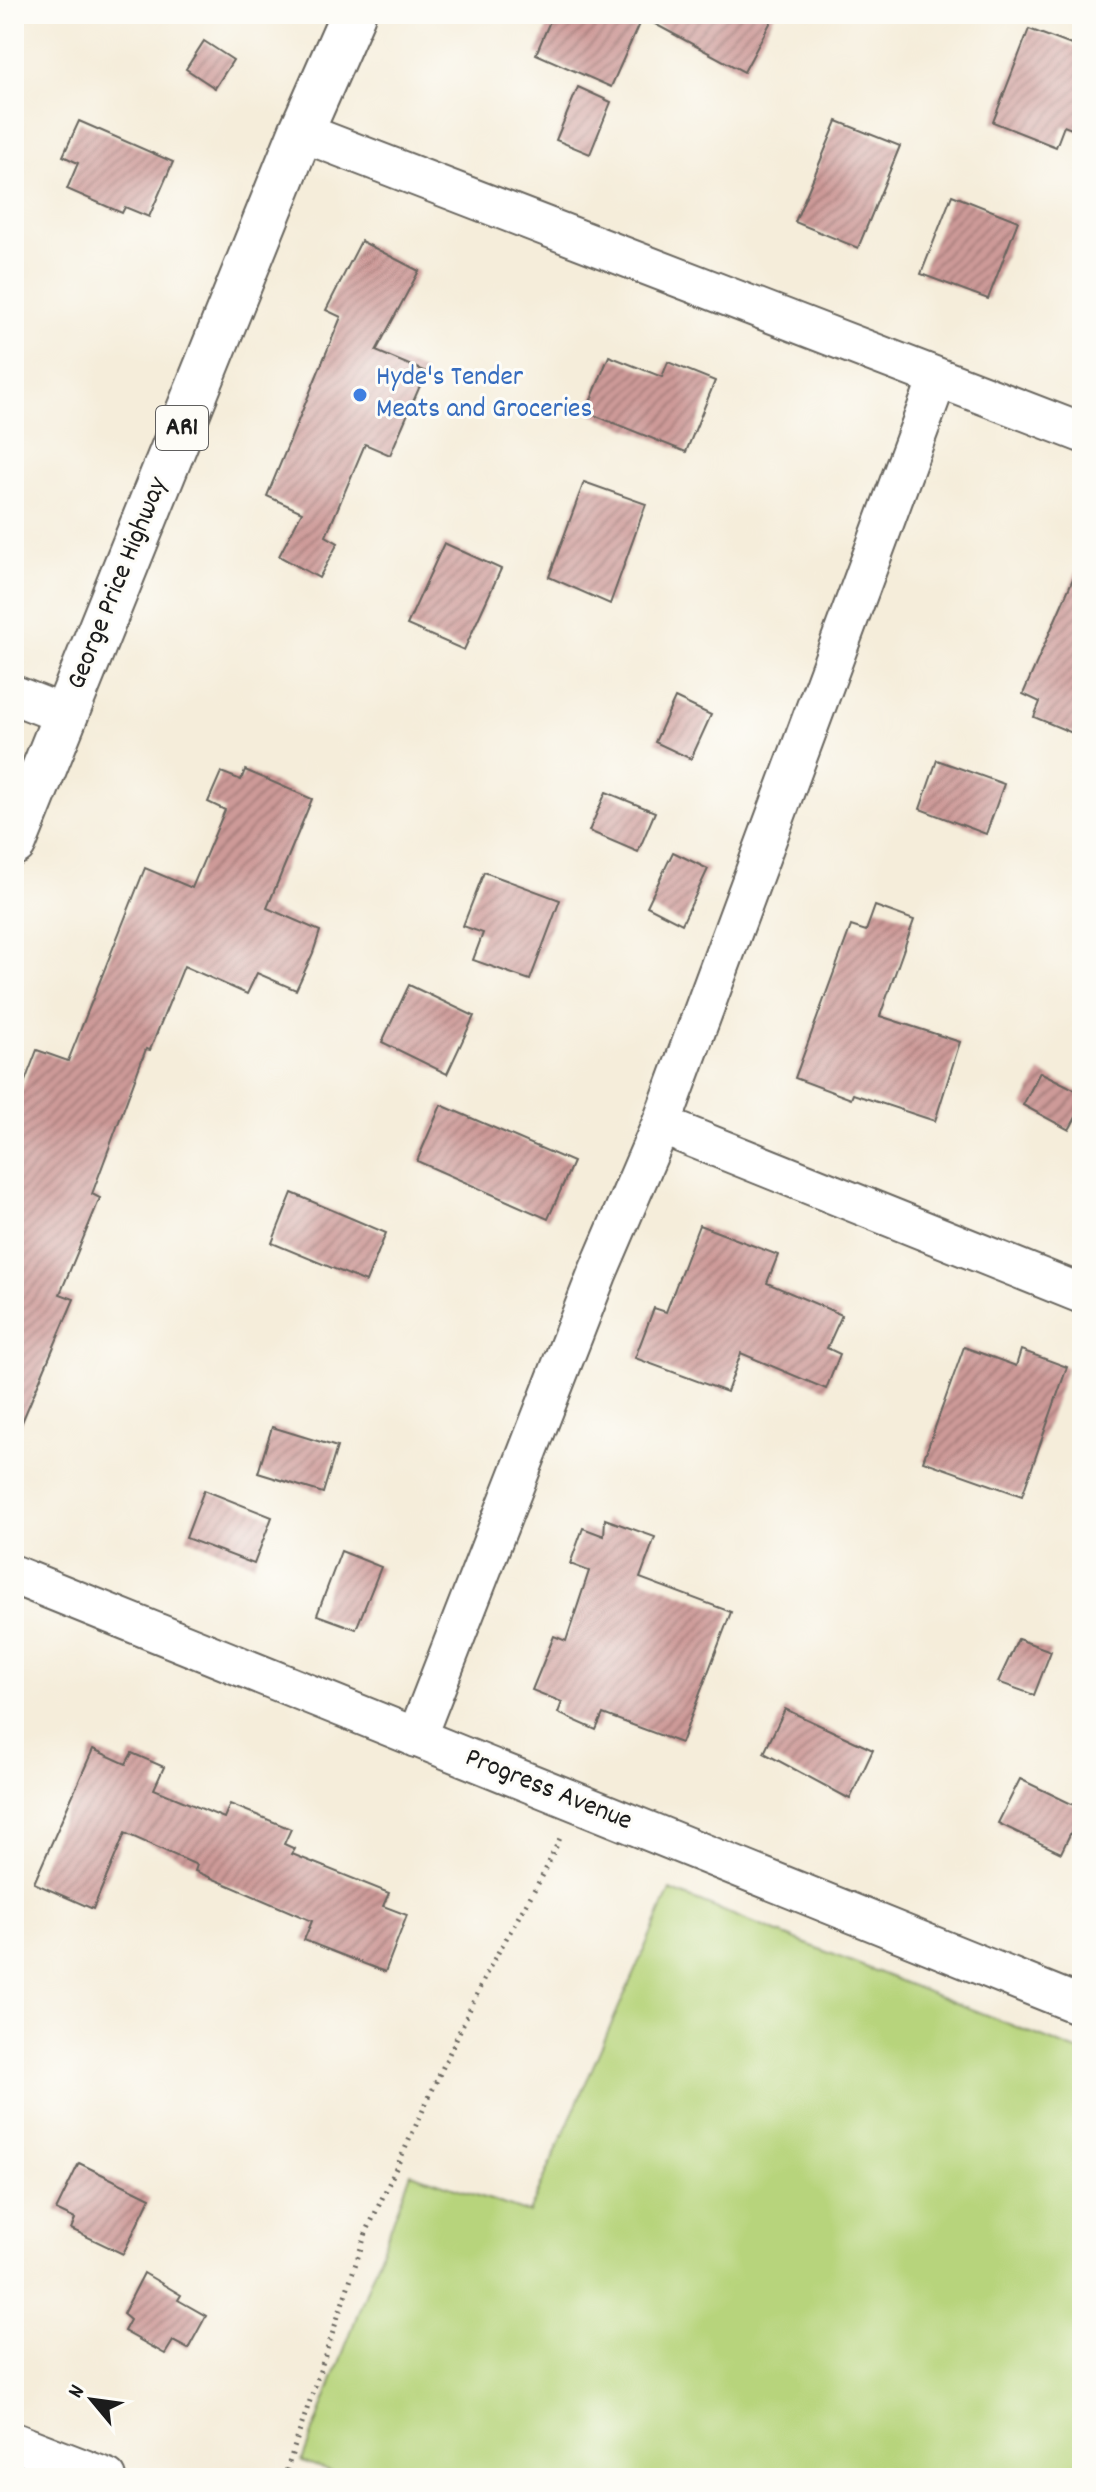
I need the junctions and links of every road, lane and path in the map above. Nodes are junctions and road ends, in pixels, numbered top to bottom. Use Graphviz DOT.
graph roads {
  1 [pos="353,14"];
  2 [pos="301,132"];
  3 [pos="938,378"];
  4 [pos="1082,433"];
  5 [pos="14,695"];
  6 [pos="65,715"];
  7 [pos="14,843"];
  8 [pos="661,1125"];
  9 [pos="1082,1294"];
  10 [pos="14,1575"];
  11 [pos="416,1738"];
  12 [pos="575,1802"];
  13 [pos="1082,2006"];
  14 [pos="14,2442"];
  15 [pos="107,2478"];
  16 [pos="284,2478"];
  1 -- 2 [label="highway, George Price Highway / AR1"];
  2 -- 3 [label="street"];
  2 -- 6 [label="highway, George Price Highway / AR1"];
  3 -- 4 [label="street"];
  3 -- 8 [label="street"];
  5 -- 6 [label="street"];
  6 -- 7 [label="highway, George Price Highway / AR1"];
  8 -- 9 [label="street"];
  8 -- 11 [label="street"];
  10 -- 11 [label="street, Progress Avenue"];
  11 -- 12 [label="street, Progress Avenue"];
  12 -- 13 [label="street, Progress Avenue"];
  12 -- 16 [label="path"];
  14 -- 15 [label="street"];
}
